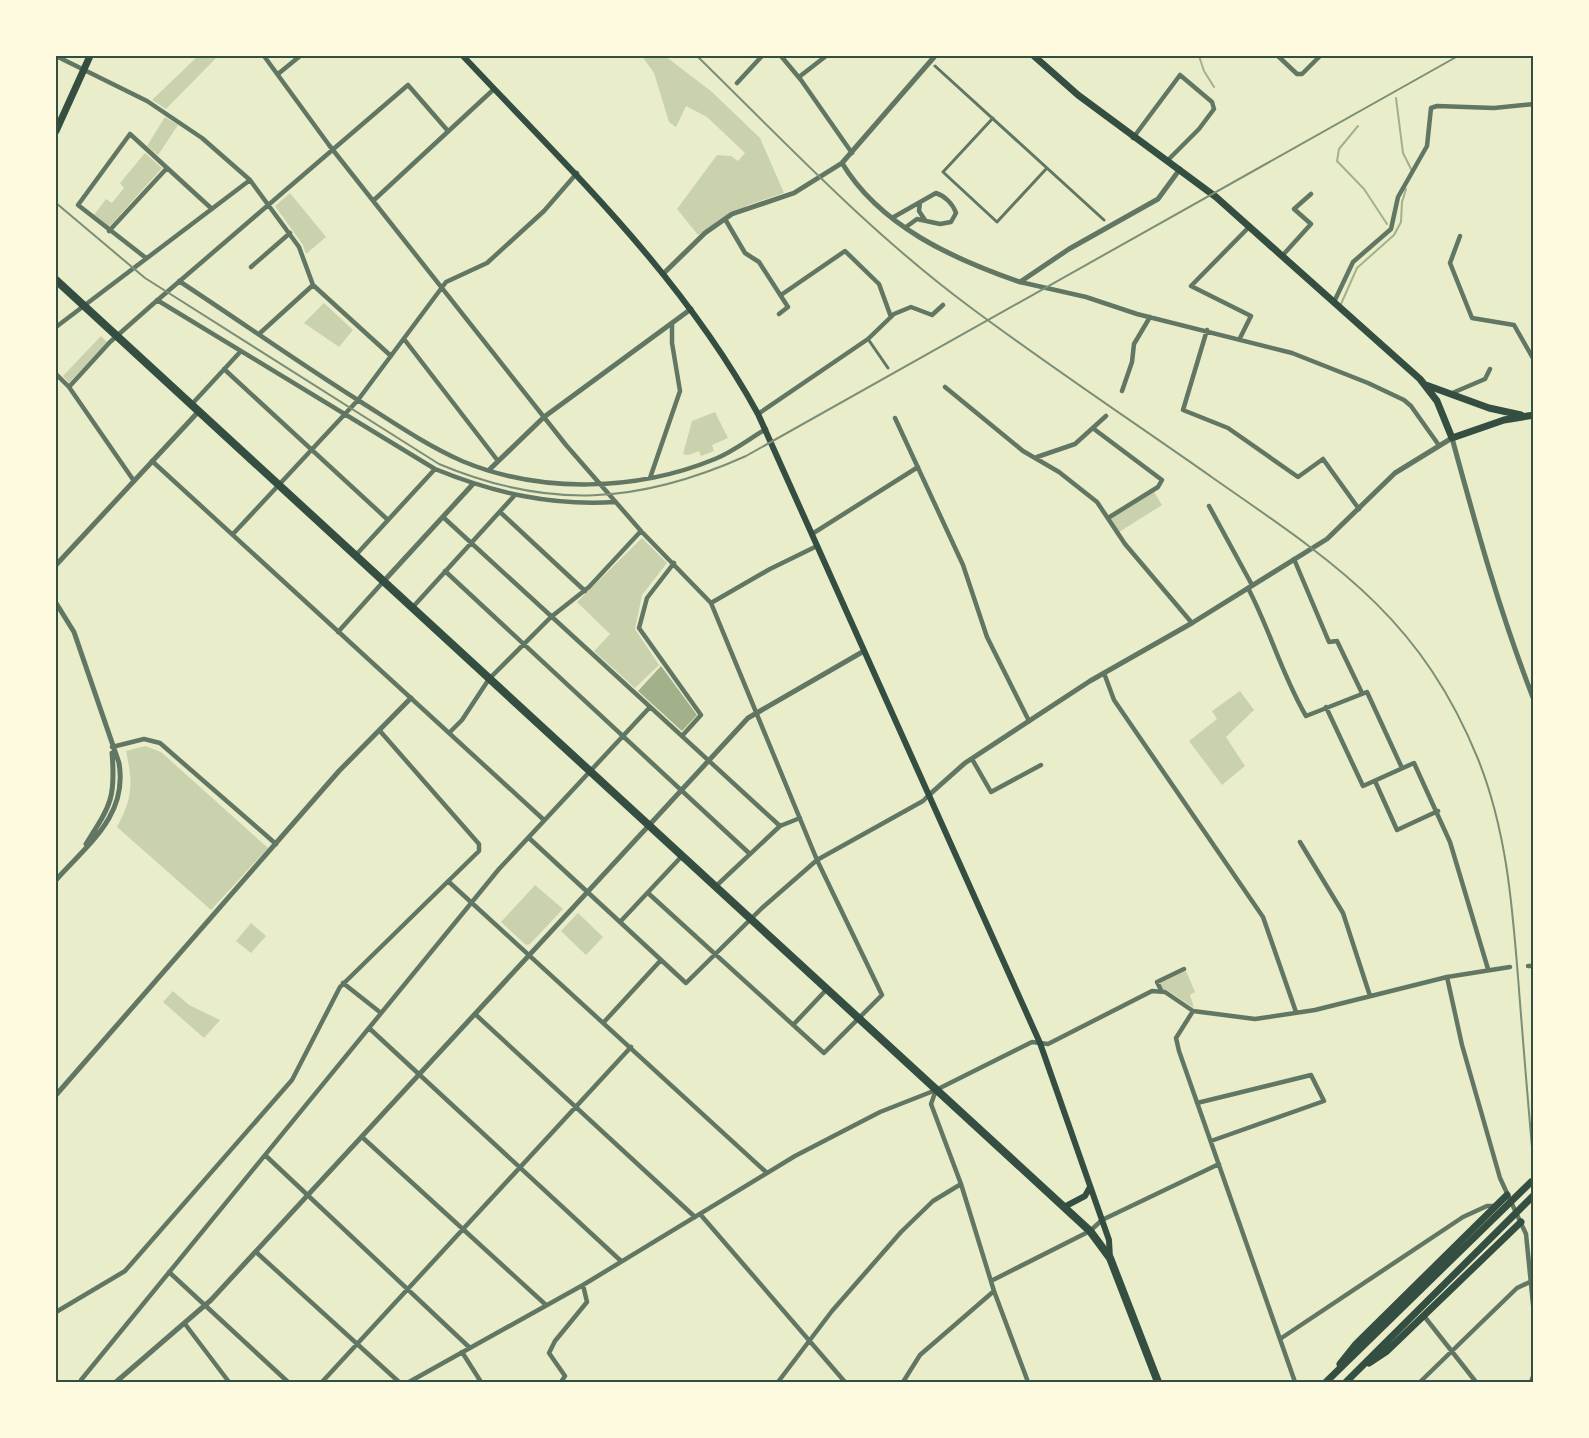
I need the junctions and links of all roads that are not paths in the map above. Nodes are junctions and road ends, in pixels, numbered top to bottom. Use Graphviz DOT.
graph roads {
  1 [pos="56,56"];
  2 [pos="90,56"];
  3 [pos="264,56"];
  4 [pos="300,56"];
  5 [pos="463,56"];
  6 [pos="762,56"];
  7 [pos="781,56"];
  8 [pos="826,56"];
  9 [pos="935,56"];
  10 [pos="1037,56"];
  11 [pos="1278,56"];
  12 [pos="1320,56"];
  13 [pos="935,66"];
  14 [pos="85,70"];
  15 [pos="278,74"];
  16 [pos="799,77"];
  17 [pos="737,83"];
  18 [pos="494,89"];
  19 [pos="1533,104"];
  20 [pos="993,118"];
  21 [pos="56,131"];
  22 [pos="448,131"];
  23 [pos="1133,138"];
  24 [pos="333,150"];
  25 [pos="852,153"];
  26 [pos="1167,161"];
  27 [pos="842,163"];
  28 [pos="167,168"];
  29 [pos="1047,168"];
  30 [pos="1180,170"];
  31 [pos="577,173"];
  32 [pos="250,180"];
  33 [pos="1311,194"];
  34 [pos="374,200"];
  35 [pos="921,202"];
  36 [pos="269,204"];
  37 [pos="212,209"];
  38 [pos="892,218"];
  39 [pos="725,219"];
  40 [pos="925,220"];
  41 [pos="1104,220"];
  42 [pos="1250,226"];
  43 [pos="906,227"];
  44 [pos="109,231"];
  45 [pos="290,233"];
  46 [pos="1460,236"];
  47 [pos="1282,256"];
  48 [pos="146,258"];
  49 [pos="251,267"];
  50 [pos="663,274"];
  51 [pos="56,280"];
  52 [pos="179,281"];
  53 [pos="1020,282"];
  54 [pos="313,285"];
  55 [pos="442,286"];
  56 [pos="781,295"];
  57 [pos="157,300"];
  58 [pos="1334,302"];
  59 [pos="82,304"];
  60 [pos="943,305"];
  61 [pos="691,309"];
  62 [pos="779,314"];
  63 [pos="891,317"];
  64 [pos="1150,317"];
  65 [pos="672,323"];
  66 [pos="56,327"];
  67 [pos="1208,330"];
  68 [pos="259,334"];
  69 [pos="117,336"];
  70 [pos="1240,338"];
  71 [pos="404,339"];
  72 [pos="868,339"];
  73 [pos="241,351"];
  74 [pos="391,356"];
  75 [pos="1533,360"];
  76 [pos="888,368"];
  77 [pos="224,369"];
  78 [pos="1490,369"];
  79 [pos="56,374"];
  80 [pos="1426,385"];
  81 [pos="69,387"];
  82 [pos="945,387"];
  83 [pos="1122,391"];
  84 [pos="1448,395"];
  85 [pos="358,400"];
  86 [pos="191,404"];
  87 [pos="199,411"];
  88 [pos="346,414"];
  89 [pos="758,414"];
  90 [pos="1525,415"];
  91 [pos="1533,415"];
  92 [pos="1106,416"];
  93 [pos="544,417"];
  94 [pos="895,418"];
  95 [pos="766,429"];
  96 [pos="1094,429"];
  97 [pos="1452,438"];
  98 [pos="1438,444"];
  99 [pos="312,449"];
  100 [pos="1037,457"];
  101 [pos="152,461"];
  102 [pos="498,461"];
  103 [pos="918,467"];
  104 [pos="435,469"];
  105 [pos="489,470"];
  106 [pos="650,478"];
  107 [pos="134,481"];
  108 [pos="474,484"];
  109 [pos="599,484"];
  110 [pos="278,486"];
  111 [pos="514,496"];
  112 [pos="615,502"];
  113 [pos="1209,506"];
  114 [pos="1359,509"];
  115 [pos="500,512"];
  116 [pos="443,517"];
  117 [pos="1108,518"];
  118 [pos="388,520"];
  119 [pos="641,531"];
  120 [pos="233,534"];
  121 [pos="812,534"];
  122 [pos="471,543"];
  123 [pos="817,546"];
  124 [pos="355,556"];
  125 [pos="1294,559"];
  126 [pos="674,563"];
  127 [pos="56,565"];
  128 [pos="445,571"];
  129 [pos="383,582"];
  130 [pos="1250,587"];
  131 [pos="585,591"];
  132 [pos="56,603"];
  133 [pos="711,603"];
  134 [pos="412,608"];
  135 [pos="551,618"];
  136 [pos="1192,622"];
  137 [pos="338,632"];
  138 [pos="523,644"];
  139 [pos="864,651"];
  140 [pos="1104,674"];
  141 [pos="489,679"];
  142 [pos="1362,693"];
  143 [pos="411,698"];
  144 [pos="1533,700"];
  145 [pos="1326,706"];
  146 [pos="650,707"];
  147 [pos="755,712"];
  148 [pos="1029,721"];
  149 [pos="380,731"];
  150 [pos="449,733"];
  151 [pos="623,736"];
  152 [pos="682,736"];
  153 [pos="112,747"];
  154 [pos="972,759"];
  155 [pos="708,760"];
  156 [pos="1041,765"];
  157 [pos="1402,768"];
  158 [pos="590,771"];
  159 [pos="1375,781"];
  160 [pos="681,789"];
  161 [pos="929,795"];
  162 [pos="1438,811"];
  163 [pos="800,818"];
  164 [pos="544,820"];
  165 [pos="648,825"];
  166 [pos="780,826"];
  167 [pos="529,838"];
  168 [pos="1299,842"];
  169 [pos="276,844"];
  170 [pos="750,854"];
  171 [pos="682,856"];
  172 [pos="817,860"];
  173 [pos="56,880"];
  174 [pos="449,882"];
  175 [pos="715,887"];
  176 [pos="587,892"];
  177 [pos="648,893"];
  178 [pos="473,902"];
  179 [pos="750,919"];
  180 [pos="620,922"];
  181 [pos="530,954"];
  182 [pos="715,954"];
  183 [pos="661,960"];
  184 [pos="1510,967"];
  185 [pos="1184,969"];
  186 [pos="1488,969"];
  187 [pos="1447,977"];
  188 [pos="343,983"];
  189 [pos="827,989"];
  190 [pos="1161,990"];
  191 [pos="1370,996"];
  192 [pos="1193,1011"];
  193 [pos="1296,1012"];
  194 [pos="381,1013"];
  195 [pos="475,1014"];
  196 [pos="859,1019"];
  197 [pos="604,1022"];
  198 [pos="793,1025"];
  199 [pos="369,1029"];
  200 [pos="1040,1042"];
  201 [pos="631,1047"];
  202 [pos="419,1075"];
  203 [pos="936,1090"];
  204 [pos="56,1095"];
  205 [pos="1197,1104"];
  206 [pos="576,1107"];
  207 [pos="362,1137"];
  208 [pos="1211,1141"];
  209 [pos="265,1155"];
  210 [pos="1219,1164"];
  211 [pos="520,1168"];
  212 [pos="767,1173"];
  213 [pos="1532,1182"];
  214 [pos="962,1184"];
  215 [pos="1090,1186"];
  216 [pos="308,1195"];
  217 [pos="1507,1196"];
  218 [pos="1533,1196"];
  219 [pos="1495,1206"];
  220 [pos="1064,1208"];
  221 [pos="698,1216"];
  222 [pos="1520,1219"];
  223 [pos="1102,1220"];
  224 [pos="463,1229"];
  225 [pos="1090,1231"];
  226 [pos="256,1252"];
  227 [pos="1110,1258"];
  228 [pos="621,1261"];
  229 [pos="169,1272"];
  230 [pos="991,1281"];
  231 [pos="1530,1282"];
  232 [pos="583,1285"];
  233 [pos="409,1288"];
  234 [pos="994,1291"];
  235 [pos="546,1305"];
  236 [pos="205,1306"];
  237 [pos="56,1312"];
  238 [pos="1533,1314"];
  239 [pos="1424,1316"];
  240 [pos="185,1324"];
  241 [pos="1280,1339"];
  242 [pos="808,1341"];
  243 [pos="358,1343"];
  244 [pos="470,1348"];
  245 [pos="462,1352"];
  246 [pos="1451,1353"];
  247 [pos="1360,1369"];
  248 [pos="1533,1374"];
  249 [pos="410,1382"];
  250 [pos="82,1383"];
  251 [pos="116,1383"];
  252 [pos="229,1383"];
  253 [pos="288,1383"];
  254 [pos="321,1383"];
  255 [pos="399,1383"];
  256 [pos="481,1383"];
  257 [pos="561,1383"];
  258 [pos="778,1383"];
  259 [pos="845,1383"];
  260 [pos="903,1383"];
  261 [pos="1028,1383"];
  262 [pos="1158,1383"];
  263 [pos="1295,1383"];
  264 [pos="1326,1383"];
  265 [pos="1346,1383"];
  266 [pos="1420,1383"];
  267 [pos="1476,1383"];
  268 [pos="1531,1383"];
  1 -- 14 [label="street"];
  2 -- 14 [label="main road"];
  3 -- 15 [label="street"];
  4 -- 15 [label="street"];
  5 -- 18 [label="main road"];
  6 -- 17 [label="street"];
  7 -- 16 [label="street"];
  8 -- 16 [label="street"];
  9 -- 25 [label="street"];
  10 -- 23 [label="main road"];
  11 -- 12 [label="street"];
  13 -- 20 [label="street"];
  14 -- 21 [label="main road"];
  14 -- 32 [label="street"];
  15 -- 24 [label="street"];
  16 -- 25 [label="street"];
  18 -- 22 [label="street"];
  18 -- 31 [label="main road"];
  19 -- 58 [label="street"];
  20 -- 29 [label="street"];
  20 -- 29 [label="street"];
  22 -- 24 [label="street"];
  22 -- 34 [label="street"];
  23 -- 26 [label="main road"];
  23 -- 26 [label="street"];
  24 -- 34 [label="street"];
  24 -- 36 [label="street"];
  25 -- 27 [label="street"];
  26 -- 30 [label="main road"];
  27 -- 38 [label="street"];
  27 -- 39 [label="street"];
  28 -- 37 [label="street"];
  28 -- 44 [label="street"];
  28 -- 44 [label="street"];
  29 -- 41 [label="street"];
  30 -- 42 [label="main road"];
  30 -- 53 [label="street"];
  31 -- 50 [label="main road"];
  31 -- 55 [label="street"];
  32 -- 36 [label="street"];
  32 -- 37 [label="street"];
  33 -- 47 [label="street"];
  34 -- 55 [label="street"];
  35 -- 38 [label="street"];
  35 -- 40 [label="street"];
  35 -- 40 [label="street"];
  36 -- 45 [label="street"];
  36 -- 52 [label="street"];
  37 -- 48 [label="street"];
  38 -- 43 [label="street"];
  39 -- 50 [label="street"];
  39 -- 56 [label="street"];
  40 -- 43 [label="street"];
  42 -- 47 [label="main road"];
  42 -- 70 [label="street"];
  43 -- 53 [label="street"];
  44 -- 48 [label="street"];
  45 -- 49 [label="street"];
  45 -- 54 [label="street"];
  46 -- 75 [label="street"];
  47 -- 58 [label="main road"];
  48 -- 59 [label="street"];
  50 -- 61 [label="main road"];
  51 -- 59 [label="highway"];
  52 -- 57 [label="street"];
  52 -- 68 [label="street"];
  53 -- 64 [label="street"];
  54 -- 68 [label="street"];
  54 -- 74 [label="street"];
  55 -- 71 [label="street"];
  55 -- 93 [label="street"];
  56 -- 62 [label="street"];
  56 -- 63 [label="street"];
  57 -- 69 [label="street"];
  57 -- 73 [label="street"];
  58 -- 80 [label="main road"];
  59 -- 66 [label="street"];
  59 -- 69 [label="highway"];
  60 -- 63 [label="street"];
  61 -- 65 [label="street"];
  61 -- 89 [label="main road"];
  63 -- 72 [label="street"];
  64 -- 67 [label="street"];
  64 -- 83 [label="street"];
  65 -- 93 [label="street"];
  65 -- 106 [label="street"];
  67 -- 70 [label="street"];
  67 -- 114 [label="street"];
  68 -- 85 [label="street"];
  69 -- 81 [label="street"];
  69 -- 86 [label="highway"];
  70 -- 98 [label="street"];
  71 -- 74 [label="street"];
  71 -- 102 [label="street"];
  72 -- 76 [label="street"];
  72 -- 89 [label="street"];
  73 -- 77 [label="street"];
  73 -- 88 [label="street"];
  74 -- 85 [label="street"];
  77 -- 86 [label="street"];
  77 -- 99 [label="street"];
  78 -- 84 [label="street"];
  79 -- 81 [label="street"];
  80 -- 84 [label="main road"];
  80 -- 97 [label="main road"];
  81 -- 107 [label="street"];
  82 -- 100 [label="street"];
  84 -- 90 [label="main road"];
  85 -- 88 [label="street"];
  85 -- 105 [label="street"];
  86 -- 87 [label="highway"];
  87 -- 101 [label="street"];
  87 -- 110 [label="highway"];
  88 -- 99 [label="street"];
  88 -- 104 [label="street"];
  89 -- 95 [label="main road"];
  90 -- 91 [label="main road"];
  90 -- 97 [label="main road"];
  92 -- 96 [label="street"];
  93 -- 102 [label="street"];
  93 -- 109 [label="street"];
  94 -- 103 [label="street"];
  95 -- 106 [label="street"];
  95 -- 121 [label="main road"];
  96 -- 100 [label="street"];
  96 -- 117 [label="street"];
  97 -- 98 [label="street"];
  97 -- 144 [label="street"];
  98 -- 114 [label="street"];
  99 -- 110 [label="street"];
  99 -- 118 [label="street"];
  100 -- 117 [label="street"];
  101 -- 107 [label="street"];
  101 -- 120 [label="street"];
  102 -- 105 [label="street"];
  103 -- 121 [label="street"];
  103 -- 148 [label="street"];
  104 -- 108 [label="street"];
  104 -- 118 [label="street"];
  105 -- 109 [label="street"];
  106 -- 109 [label="street"];
  107 -- 127 [label="street"];
  108 -- 111 [label="street"];
  108 -- 116 [label="street"];
  109 -- 112 [label="street"];
  110 -- 120 [label="street"];
  110 -- 124 [label="highway"];
  111 -- 112 [label="street"];
  111 -- 115 [label="street"];
  112 -- 119 [label="street"];
  113 -- 130 [label="street"];
  114 -- 125 [label="street"];
  115 -- 122 [label="street"];
  115 -- 131 [label="street"];
  116 -- 122 [label="street"];
  116 -- 129 [label="street"];
  117 -- 136 [label="street"];
  118 -- 124 [label="street"];
  119 -- 126 [label="street"];
  119 -- 131 [label="street"];
  120 -- 137 [label="street"];
  121 -- 123 [label="main road"];
  122 -- 128 [label="street"];
  122 -- 135 [label="street"];
  123 -- 133 [label="street"];
  123 -- 139 [label="main road"];
  124 -- 129 [label="highway"];
  125 -- 130 [label="street"];
  125 -- 142 [label="street"];
  126 -- 133 [label="street"];
  126 -- 152 [label="street"];
  128 -- 134 [label="street"];
  128 -- 138 [label="street"];
  129 -- 134 [label="highway"];
  129 -- 137 [label="street"];
  130 -- 136 [label="street"];
  130 -- 145 [label="street"];
  131 -- 135 [label="street"];
  132 -- 153 [label="street"];
  133 -- 147 [label="street"];
  134 -- 141 [label="highway"];
  135 -- 138 [label="street"];
  135 -- 146 [label="street"];
  136 -- 140 [label="street"];
  137 -- 143 [label="street"];
  138 -- 141 [label="street"];
  138 -- 151 [label="street"];
  139 -- 147 [label="street"];
  139 -- 161 [label="main road"];
  140 -- 148 [label="street"];
  140 -- 193 [label="street"];
  141 -- 150 [label="street"];
  141 -- 158 [label="highway"];
  142 -- 145 [label="street"];
  142 -- 157 [label="street"];
  143 -- 149 [label="street"];
  143 -- 150 [label="street"];
  145 -- 159 [label="street"];
  146 -- 151 [label="street"];
  146 -- 152 [label="street"];
  147 -- 155 [label="street"];
  147 -- 163 [label="street"];
  148 -- 154 [label="street"];
  149 -- 169 [label="street"];
  149 -- 174 [label="street"];
  150 -- 164 [label="street"];
  151 -- 158 [label="street"];
  151 -- 160 [label="street"];
  152 -- 155 [label="street"];
  153 -- 169 [label="street"];
  153 -- 173 [label="street"];
  154 -- 156 [label="street"];
  154 -- 161 [label="street"];
  155 -- 160 [label="street"];
  155 -- 166 [label="street"];
  157 -- 159 [label="street"];
  157 -- 162 [label="street"];
  158 -- 164 [label="street"];
  158 -- 165 [label="highway"];
  159 -- 162 [label="street"];
  160 -- 165 [label="street"];
  160 -- 170 [label="street"];
  161 -- 172 [label="street"];
  161 -- 200 [label="main road"];
  162 -- 186 [label="street"];
  163 -- 166 [label="street"];
  163 -- 172 [label="street"];
  164 -- 167 [label="street"];
  165 -- 171 [label="highway"];
  165 -- 176 [label="street"];
  166 -- 170 [label="street"];
  167 -- 176 [label="street"];
  167 -- 178 [label="street"];
  168 -- 191 [label="street"];
  169 -- 204 [label="street"];
  170 -- 175 [label="street"];
  171 -- 175 [label="highway"];
  171 -- 177 [label="street"];
  172 -- 179 [label="street"];
  172 -- 196 [label="street"];
  174 -- 178 [label="street"];
  174 -- 188 [label="street"];
  175 -- 179 [label="highway"];
  176 -- 180 [label="street"];
  176 -- 181 [label="street"];
  177 -- 180 [label="street"];
  177 -- 182 [label="street"];
  178 -- 181 [label="street"];
  178 -- 194 [label="street"];
  179 -- 182 [label="street"];
  179 -- 189 [label="highway"];
  180 -- 183 [label="street"];
  181 -- 195 [label="street"];
  181 -- 197 [label="street"];
  182 -- 183 [label="street"];
  182 -- 198 [label="street"];
  183 -- 197 [label="street"];
  184 -- 186 [label="street"];
  185 -- 190 [label="street"];
  186 -- 187 [label="street"];
  187 -- 191 [label="street"];
  187 -- 217 [label="street"];
  188 -- 194 [label="street"];
  188 -- 237 [label="street"];
  189 -- 196 [label="highway"];
  189 -- 198 [label="street"];
  190 -- 192 [label="street"];
  190 -- 200 [label="street"];
  191 -- 193 [label="street"];
  192 -- 193 [label="street"];
  192 -- 205 [label="street"];
  194 -- 199 [label="street"];
  195 -- 202 [label="street"];
  195 -- 206 [label="street"];
  196 -- 198 [label="street"];
  196 -- 203 [label="highway"];
  197 -- 201 [label="street"];
  199 -- 202 [label="street"];
  199 -- 209 [label="street"];
  200 -- 203 [label="street"];
  200 -- 215 [label="main road"];
  201 -- 206 [label="street"];
  201 -- 212 [label="street"];
  202 -- 207 [label="street"];
  202 -- 211 [label="street"];
  203 -- 212 [label="street"];
  203 -- 214 [label="street"];
  203 -- 220 [label="highway"];
  205 -- 208 [label="street"];
  205 -- 208 [label="street"];
  206 -- 211 [label="street"];
  206 -- 221 [label="street"];
  207 -- 216 [label="street"];
  207 -- 224 [label="street"];
  208 -- 210 [label="street"];
  209 -- 216 [label="street"];
  209 -- 229 [label="street"];
  210 -- 223 [label="street"];
  210 -- 241 [label="street"];
  211 -- 224 [label="street"];
  211 -- 228 [label="street"];
  212 -- 221 [label="street"];
  213 -- 264 [label="main road"];
  214 -- 230 [label="street"];
  214 -- 242 [label="street"];
  215 -- 220 [label="main road"];
  215 -- 223 [label="main road"];
  216 -- 226 [label="street"];
  216 -- 233 [label="street"];
  217 -- 219 [label="main road"];
  217 -- 222 [label="street"];
  218 -- 247 [label="main road"];
  219 -- 241 [label="street"];
  219 -- 264 [label="main road"];
  220 -- 225 [label="highway"];
  221 -- 228 [label="street"];
  221 -- 242 [label="street"];
  222 -- 231 [label="street"];
  222 -- 239 [label="main road"];
  223 -- 225 [label="street"];
  223 -- 227 [label="main road"];
  224 -- 233 [label="street"];
  224 -- 235 [label="street"];
  225 -- 227 [label="highway"];
  225 -- 230 [label="street"];
  226 -- 236 [label="street"];
  226 -- 243 [label="street"];
  227 -- 262 [label="highway"];
  228 -- 232 [label="street"];
  229 -- 236 [label="street"];
  229 -- 250 [label="street"];
  230 -- 234 [label="street"];
  231 -- 238 [label="street"];
  231 -- 246 [label="street"];
  232 -- 235 [label="street"];
  232 -- 257 [label="street"];
  233 -- 243 [label="street"];
  233 -- 244 [label="street"];
  234 -- 260 [label="street"];
  234 -- 261 [label="street"];
  235 -- 244 [label="street"];
  236 -- 240 [label="street"];
  236 -- 253 [label="street"];
  239 -- 246 [label="street"];
  239 -- 247 [label="main road"];
  240 -- 251 [label="street"];
  240 -- 252 [label="street"];
  241 -- 263 [label="street"];
  242 -- 258 [label="street"];
  242 -- 259 [label="street"];
  243 -- 254 [label="street"];
  243 -- 255 [label="street"];
  244 -- 245 [label="street"];
  245 -- 249 [label="street"];
  245 -- 256 [label="street"];
  246 -- 266 [label="street"];
  246 -- 267 [label="street"];
  247 -- 265 [label="main road"];
  248 -- 268 [label="street"];
}
